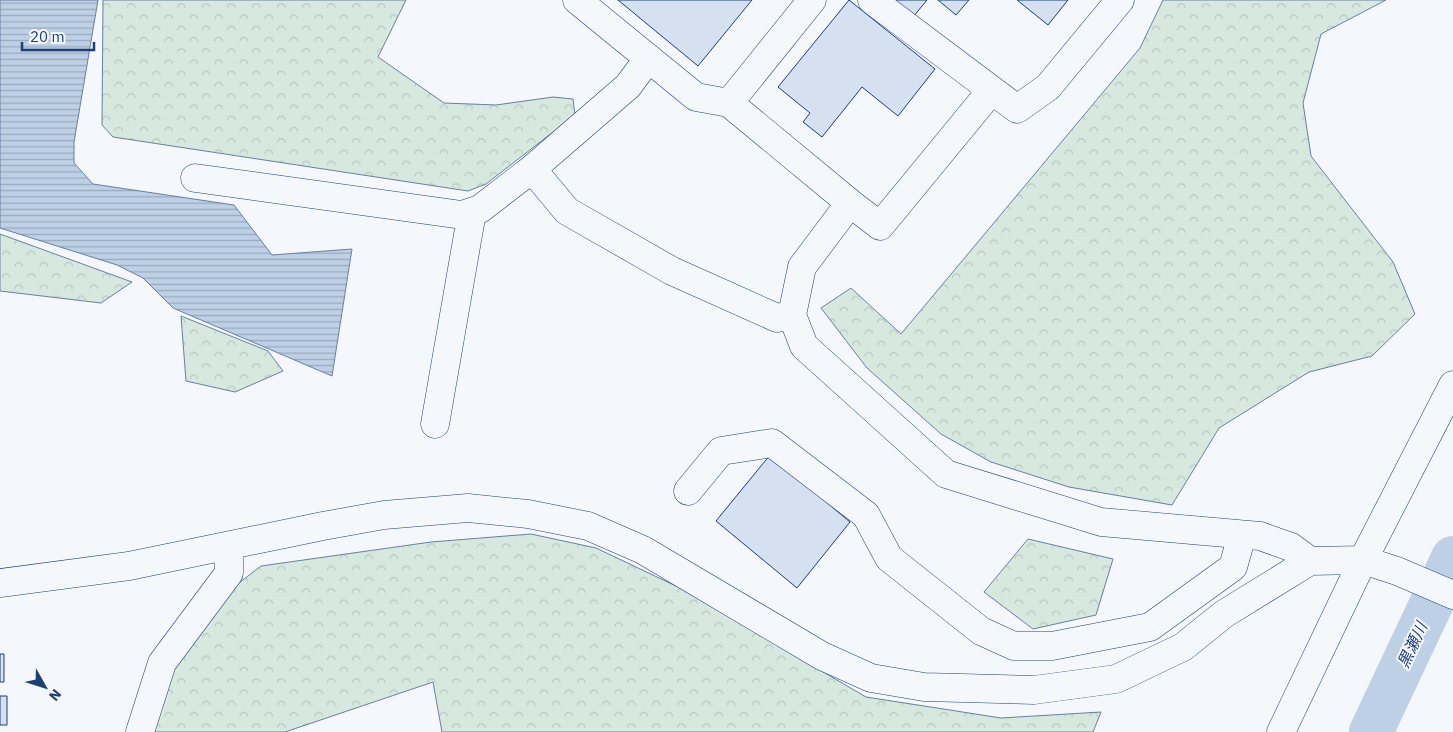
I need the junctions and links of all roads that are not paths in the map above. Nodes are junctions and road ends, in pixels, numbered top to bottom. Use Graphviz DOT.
graph roads {
  1 [pos="577,0"];
  2 [pos="812,0"];
  3 [pos="872,0"];
  4 [pos="1120,0"];
  5 [pos="648,59"];
  6 [pos="991,91"];
  7 [pos="728,103"];
  8 [pos="532,170"];
  9 [pos="195,178"];
  10 [pos="850,204"];
  11 [pos="472,212"];
  12 [pos="792,315"];
  13 [pos="1453,385"];
  14 [pos="435,424"];
  15 [pos="688,491"];
  16 [pos="1242,535"];
  17 [pos="228,546"];
  18 [pos="1362,560"];
  19 [pos="1310,562"];
  20 [pos="0,583"];
  21 [pos="1453,596"];
  22 [pos="140,732"];
  23 [pos="1281,732"];
  1 -- 5 [label="street"];
  2 -- 7 [label="street"];
  3 -- 6 [label="street"];
  4 -- 6 [label="street"];
  5 -- 7 [label="street"];
  5 -- 8 [label="street"];
  6 -- 10 [label="street"];
  7 -- 10 [label="street"];
  8 -- 11 [label="street"];
  8 -- 12 [label="street"];
  9 -- 11 [label="street"];
  10 -- 12 [label="street"];
  11 -- 14 [label="street"];
  12 -- 16 [label="street"];
  13 -- 18 [label="street"];
  15 -- 16 [label="street"];
  16 -- 19 [label="street"];
  17 -- 19 [label="street"];
  17 -- 20 [label="street"];
  17 -- 22 [label="street"];
  18 -- 19 [label="street"];
  18 -- 21 [label="street"];
  18 -- 23 [label="street"];
}
